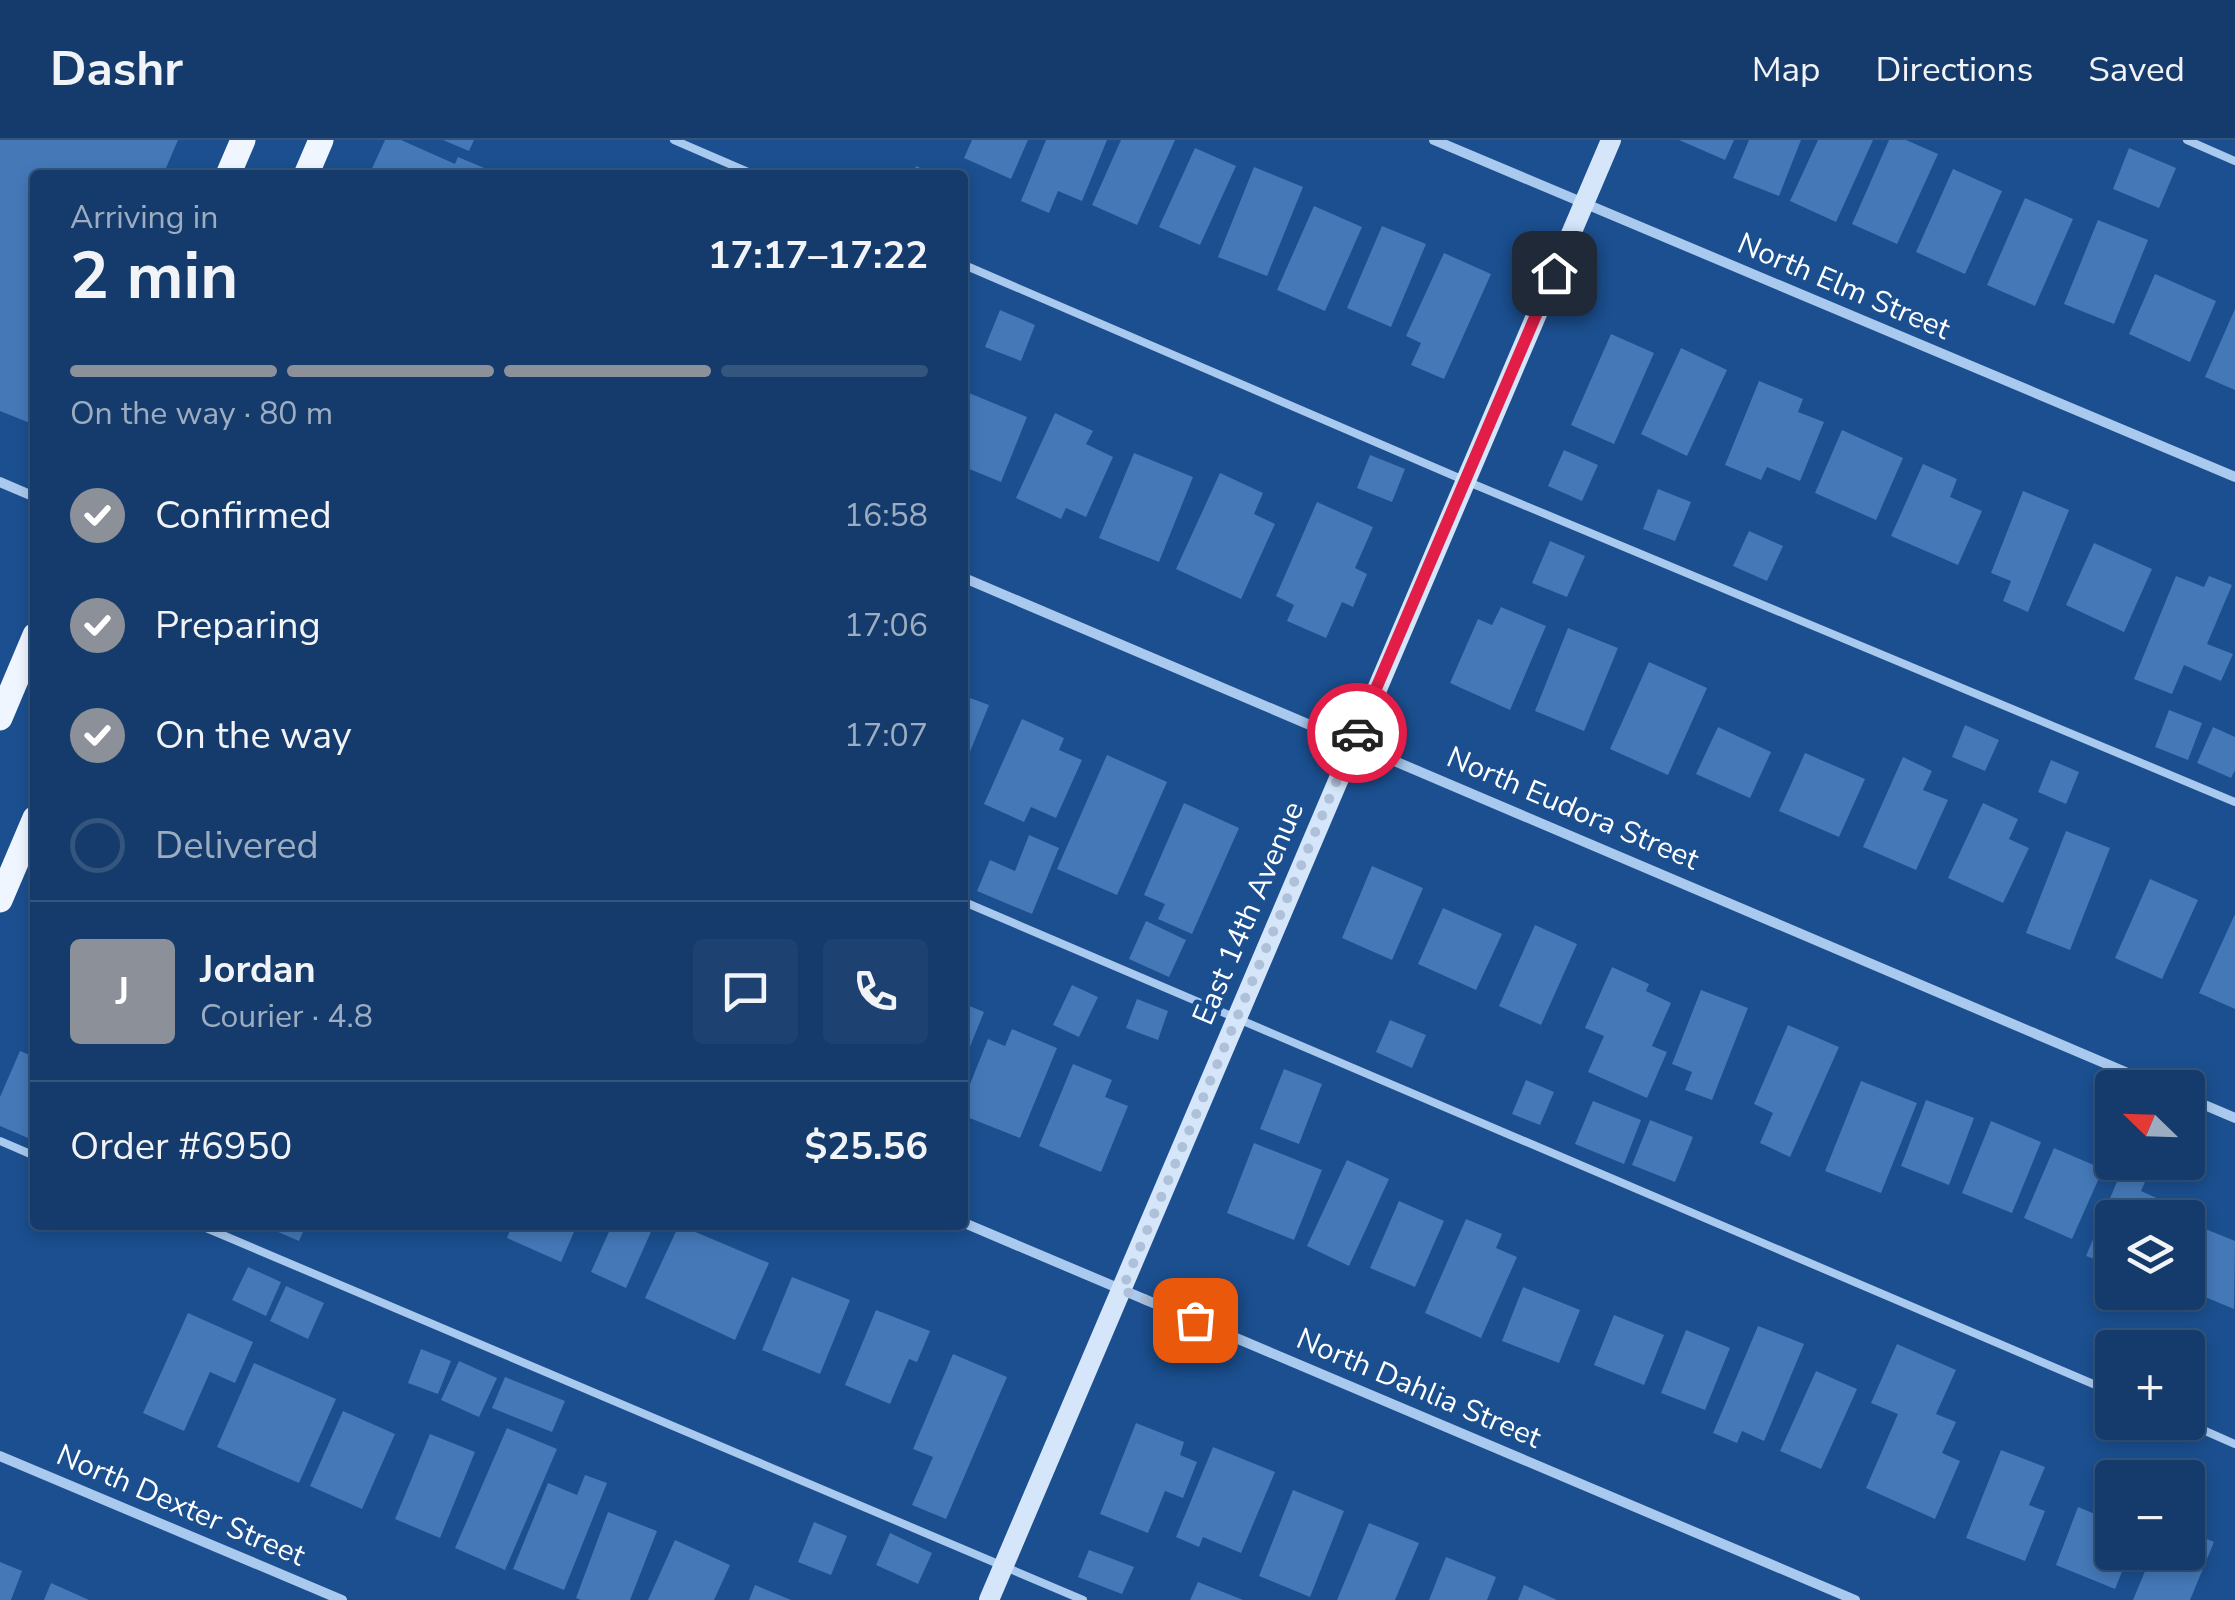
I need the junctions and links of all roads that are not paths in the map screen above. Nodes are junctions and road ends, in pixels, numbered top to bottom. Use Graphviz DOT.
graph roads {
  1 [pos="243,140"];
  2 [pos="321,140"];
  3 [pos="674,140"];
  4 [pos="1434,140"];
  5 [pos="1610,140"];
  6 [pos="2187,140"];
  7 [pos="2235,160"];
  8 [pos="230,170"];
  9 [pos="308,170"];
  10 [pos="743,170"];
  11 [pos="1584,204"];
  12 [pos="968,267"];
  13 [pos="2235,477"];
  14 [pos="1466,481"];
  15 [pos="0,482"];
  16 [pos="30,495"];
  17 [pos="968,581"];
  18 [pos="30,647"];
  19 [pos="0,718"];
  20 [pos="1354,742"];
  21 [pos="2235,802"];
  22 [pos="30,833"];
  23 [pos="0,900"];
  24 [pos="968,904"];
  25 [pos="1237,1017"];
  26 [pos="2120,1070"];
  27 [pos="2205,1105"];
  28 [pos="2235,1118"];
  29 [pos="0,1141"];
  30 [pos="30,1154"];
  31 [pos="968,1225"];
  32 [pos="211,1230"];
  33 [pos="1122,1290"];
  34 [pos="2095,1385"];
  35 [pos="2205,1431"];
  36 [pos="2235,1444"];
  37 [pos="0,1456"];
  38 [pos="1004,1566"];
  39 [pos="342,1600"];
  40 [pos="990,1600"];
  41 [pos="1084,1600"];
  42 [pos="1855,1600"];
  1 -- 8 [label="main road"];
  2 -- 9 [label="main road"];
  3 -- 10 [label="lane"];
  4 -- 11 [label="street, North Elm Street"];
  5 -- 11 [label="main road, East 14th Avenue"];
  6 -- 7 [label="lane"];
  11 -- 13 [label="street, North Elm Street"];
  11 -- 14 [label="main road, East 14th Avenue"];
  12 -- 14 [label="lane"];
  14 -- 20 [label="main road, East 14th Avenue"];
  14 -- 21 [label="lane"];
  15 -- 16 [label="street"];
  17 -- 20 [label="street, North Eudora Street"];
  18 -- 19 [label="main road"];
  20 -- 25 [label="main road, East 14th Avenue"];
  20 -- 26 [label="street, North Eudora Street"];
  22 -- 23 [label="main road"];
  24 -- 25 [label="lane"];
  25 -- 33 [label="main road, East 14th Avenue"];
  25 -- 34 [label="lane"];
  27 -- 28 [label="street"];
  29 -- 30 [label="lane"];
  31 -- 33 [label="street, North Dahlia Street"];
  32 -- 38 [label="lane"];
  33 -- 38 [label="main road, East 14th Avenue"];
  33 -- 42 [label="street, North Dahlia Street"];
  35 -- 36 [label="lane"];
  37 -- 39 [label="street, North Dexter Street"];
  38 -- 40 [label="main road, East 14th Avenue"];
  38 -- 41 [label="lane"];
}
